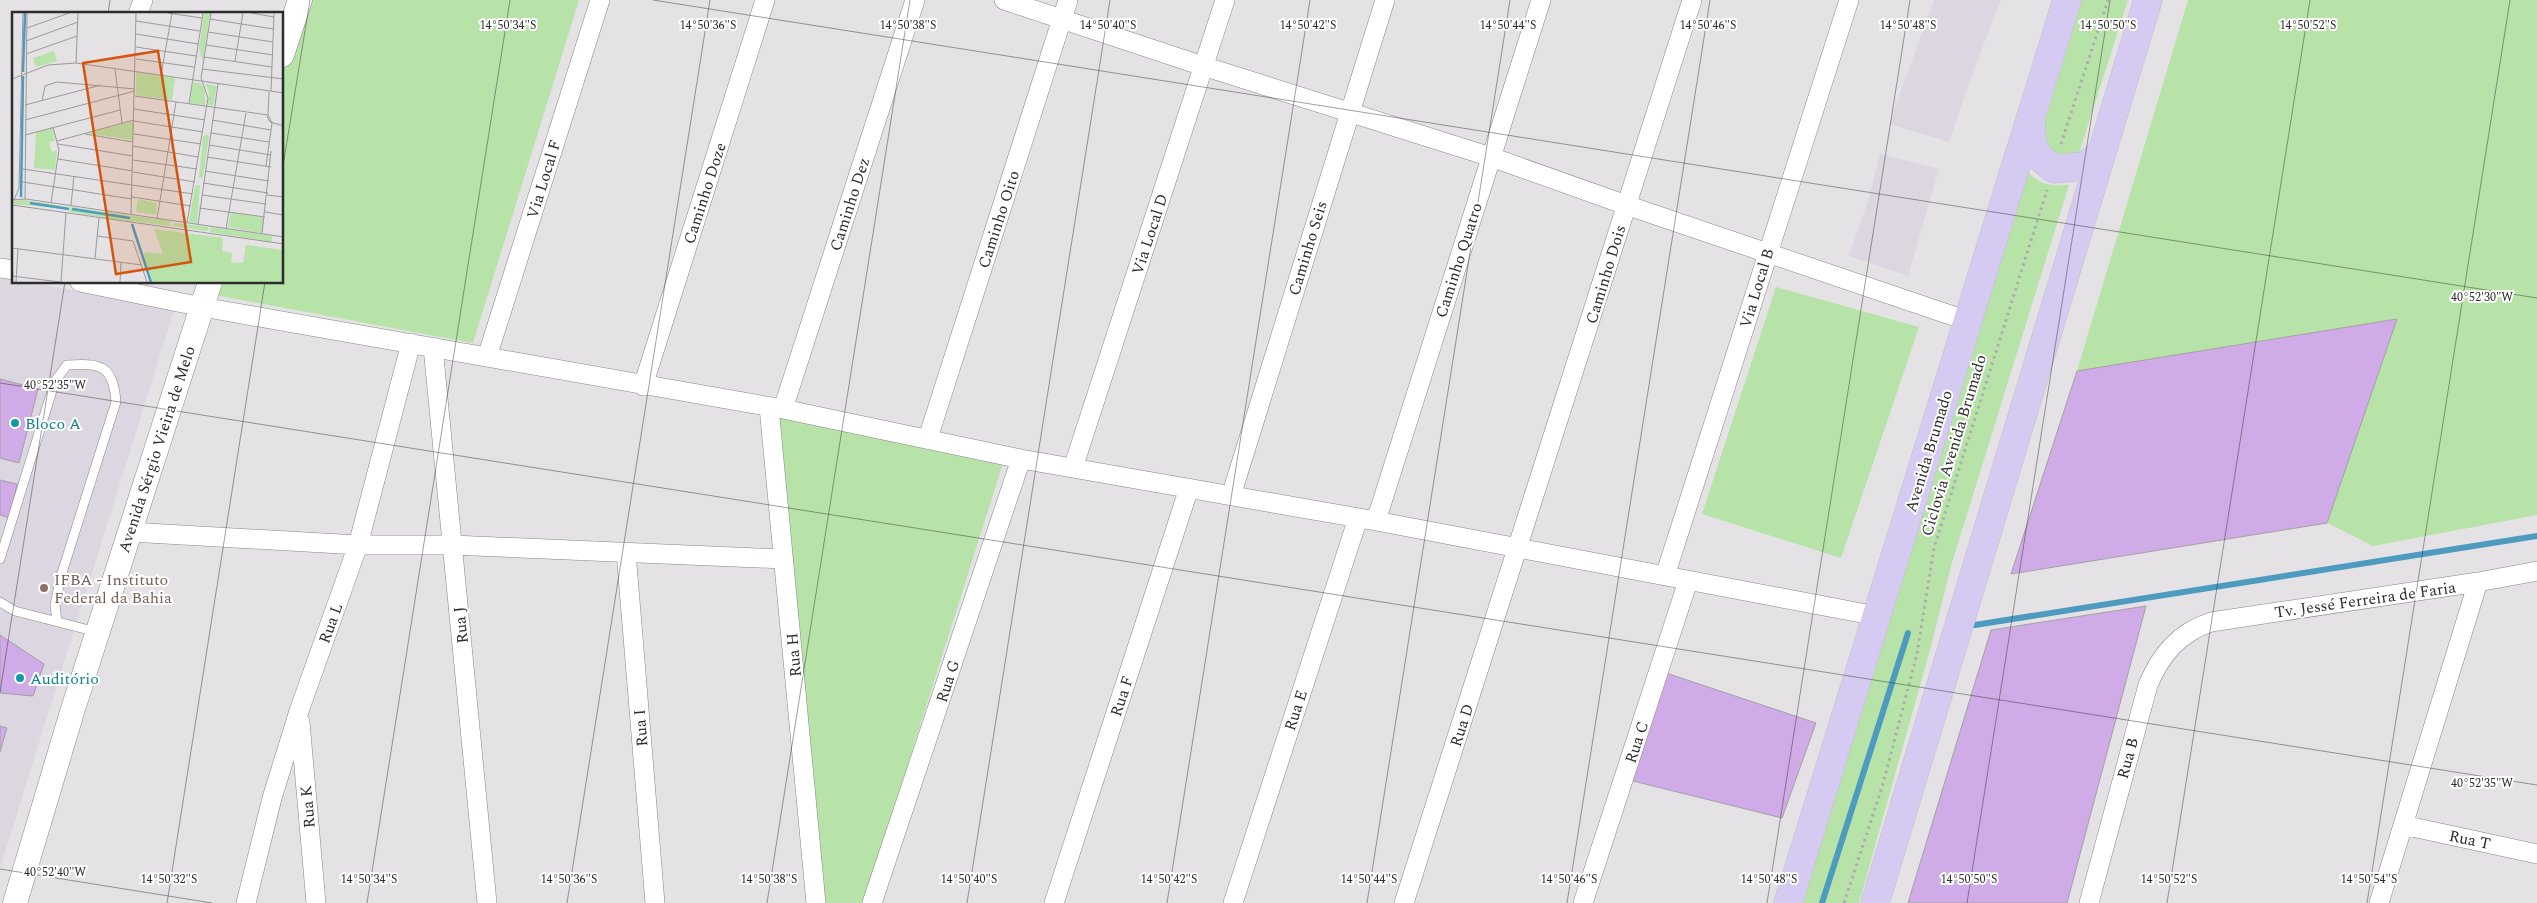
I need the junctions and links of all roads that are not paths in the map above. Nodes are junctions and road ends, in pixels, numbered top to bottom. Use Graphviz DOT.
graph roads {
  1 [pos="143,0"];
  2 [pos="600,0"];
  3 [pos="765,0"];
  4 [pos="915,0"];
  5 [pos="1004,0"];
  6 [pos="1068,0"];
  7 [pos="1225,0"];
  8 [pos="1384,0"];
  9 [pos="1541,0"];
  10 [pos="1692,0"];
  11 [pos="1849,0"];
  12 [pos="2067,0"];
  13 [pos="2148,0"];
  14 [pos="294,2"];
  15 [pos="139,12"];
  16 [pos="1062,18"];
  17 [pos="284,46"];
  18 [pos="1203,66"];
  19 [pos="1349,113"];
  20 [pos="2032,118"];
  21 [pos="2100,154"];
  22 [pos="1491,157"];
  23 [pos="1626,205"];
  24 [pos="1767,252"];
  25 [pos="90,284"];
  26 [pos="209,284"];
  27 [pos="202,306"];
  28 [pos="1968,321"];
  29 [pos="411,343"];
  30 [pos="432,347"];
  31 [pos="487,357"];
  32 [pos="643,386"];
  33 [pos="776,408"];
  34 [pos="928,438"];
  35 [pos="1021,458"];
  36 [pos="1073,468"];
  37 [pos="1189,488"];
  38 [pos="1231,496"];
  39 [pos="1367,519"];
  40 [pos="130,532"];
  41 [pos="452,545"];
  42 [pos="358,546"];
  43 [pos="1518,548"];
  44 [pos="626,552"];
  45 [pos="0,559"];
  46 [pos="784,559"];
  47 [pos="2537,571"];
  48 [pos="1665,576"];
  49 [pos="1688,581"];
  50 [pos="2478,582"];
  51 [pos="0,602"];
  52 [pos="1877,616"];
  53 [pos="57,622"];
  54 [pos="2193,628"];
  55 [pos="98,632"];
  56 [pos="299,710"];
  57 [pos="2403,825"];
  58 [pos="2537,854"];
  59 [pos="15,903"];
  60 [pos="246,903"];
  61 [pos="316,903"];
  62 [pos="487,903"];
  63 [pos="655,903"];
  64 [pos="816,903"];
  65 [pos="872,903"];
  66 [pos="1054,903"];
  67 [pos="1233,903"];
  68 [pos="1404,903"];
  69 [pos="1583,903"];
  70 [pos="1788,903"];
  71 [pos="1874,903"];
  72 [pos="2089,903"];
  73 [pos="2379,903"];
  1 -- 15 [label="street"];
  2 -- 31 [label="street, Via Local F"];
  3 -- 32 [label="street, Caminho Doze"];
  4 -- 33 [label="street, Caminho Dez"];
  5 -- 16 [label="street"];
  6 -- 16 [label="street, Caminho Oito"];
  7 -- 18 [label="street, Via Local D"];
  8 -- 19 [label="street, Caminho Seis"];
  9 -- 22 [label="street, Caminho Quatro"];
  10 -- 23 [label="street, Caminho Dois"];
  11 -- 24 [label="street, Via Local B"];
  12 -- 20 [label="main road, Avenida Brumado"];
  13 -- 21 [label="main road"];
  14 -- 17 [label="street"];
  16 -- 18 [label="street"];
  16 -- 34 [label="street, Caminho Oito"];
  18 -- 19 [label="street"];
  18 -- 36 [label="street, Via Local D"];
  19 -- 22 [label="street"];
  19 -- 38 [label="street, Caminho Seis"];
  20 -- 21 [label="main road"];
  20 -- 28 [label="main road, Avenida Brumado"];
  21 -- 71 [label="main road"];
  22 -- 23 [label="street"];
  22 -- 39 [label="street, Caminho Quatro"];
  23 -- 24 [label="street"];
  23 -- 43 [label="street, Caminho Dois"];
  24 -- 28 [label="street"];
  24 -- 48 [label="street, Via Local B"];
  25 -- 27 [label="street"];
  26 -- 27 [label="street, Avenida Sérgio Vieira de Melo"];
  27 -- 29 [label="street"];
  27 -- 40 [label="street, Avenida Sérgio Vieira de Melo"];
  28 -- 52 [label="main road, Avenida Brumado"];
  29 -- 30 [label="street"];
  29 -- 42 [label="street, Rua L"];
  30 -- 31 [label="street"];
  30 -- 41 [label="street, Rua J"];
  31 -- 32 [label="street"];
  32 -- 33 [label="street"];
  33 -- 34 [label="street"];
  33 -- 46 [label="street, Rua H"];
  34 -- 35 [label="street"];
  35 -- 36 [label="street"];
  35 -- 65 [label="street, Rua G"];
  36 -- 37 [label="street"];
  37 -- 38 [label="street"];
  37 -- 66 [label="street, Rua F"];
  38 -- 39 [label="street"];
  39 -- 43 [label="street"];
  39 -- 67 [label="street, Rua E"];
  40 -- 42 [label="street"];
  40 -- 55 [label="street, Avenida Sérgio Vieira de Melo"];
  41 -- 42 [label="street"];
  41 -- 44 [label="street"];
  41 -- 62 [label="street, Rua J"];
  42 -- 56 [label="street, Rua L"];
  43 -- 48 [label="street"];
  43 -- 68 [label="street, Rua D"];
  44 -- 46 [label="street"];
  44 -- 63 [label="street, Rua I"];
  45 -- 53 [label="lane"];
  46 -- 64 [label="street, Rua H"];
  47 -- 50 [label="street, Tv. Jessé Ferreira de Faria"];
  48 -- 49 [label="street"];
  49 -- 52 [label="street"];
  49 -- 69 [label="street, Rua C"];
  50 -- 54 [label="street, Tv. Jessé Ferreira de Faria"];
  50 -- 57 [label="street"];
  51 -- 53 [label="lane"];
  52 -- 70 [label="main road, Avenida Brumado"];
  53 -- 55 [label="lane"];
  54 -- 72 [label="street, Rua B"];
  55 -- 59 [label="street, Avenida Sérgio Vieira de Melo"];
  56 -- 60 [label="street, Rua L"];
  56 -- 61 [label="street, Rua K"];
  57 -- 58 [label="street, Rua T"];
  57 -- 73 [label="street"];
}
